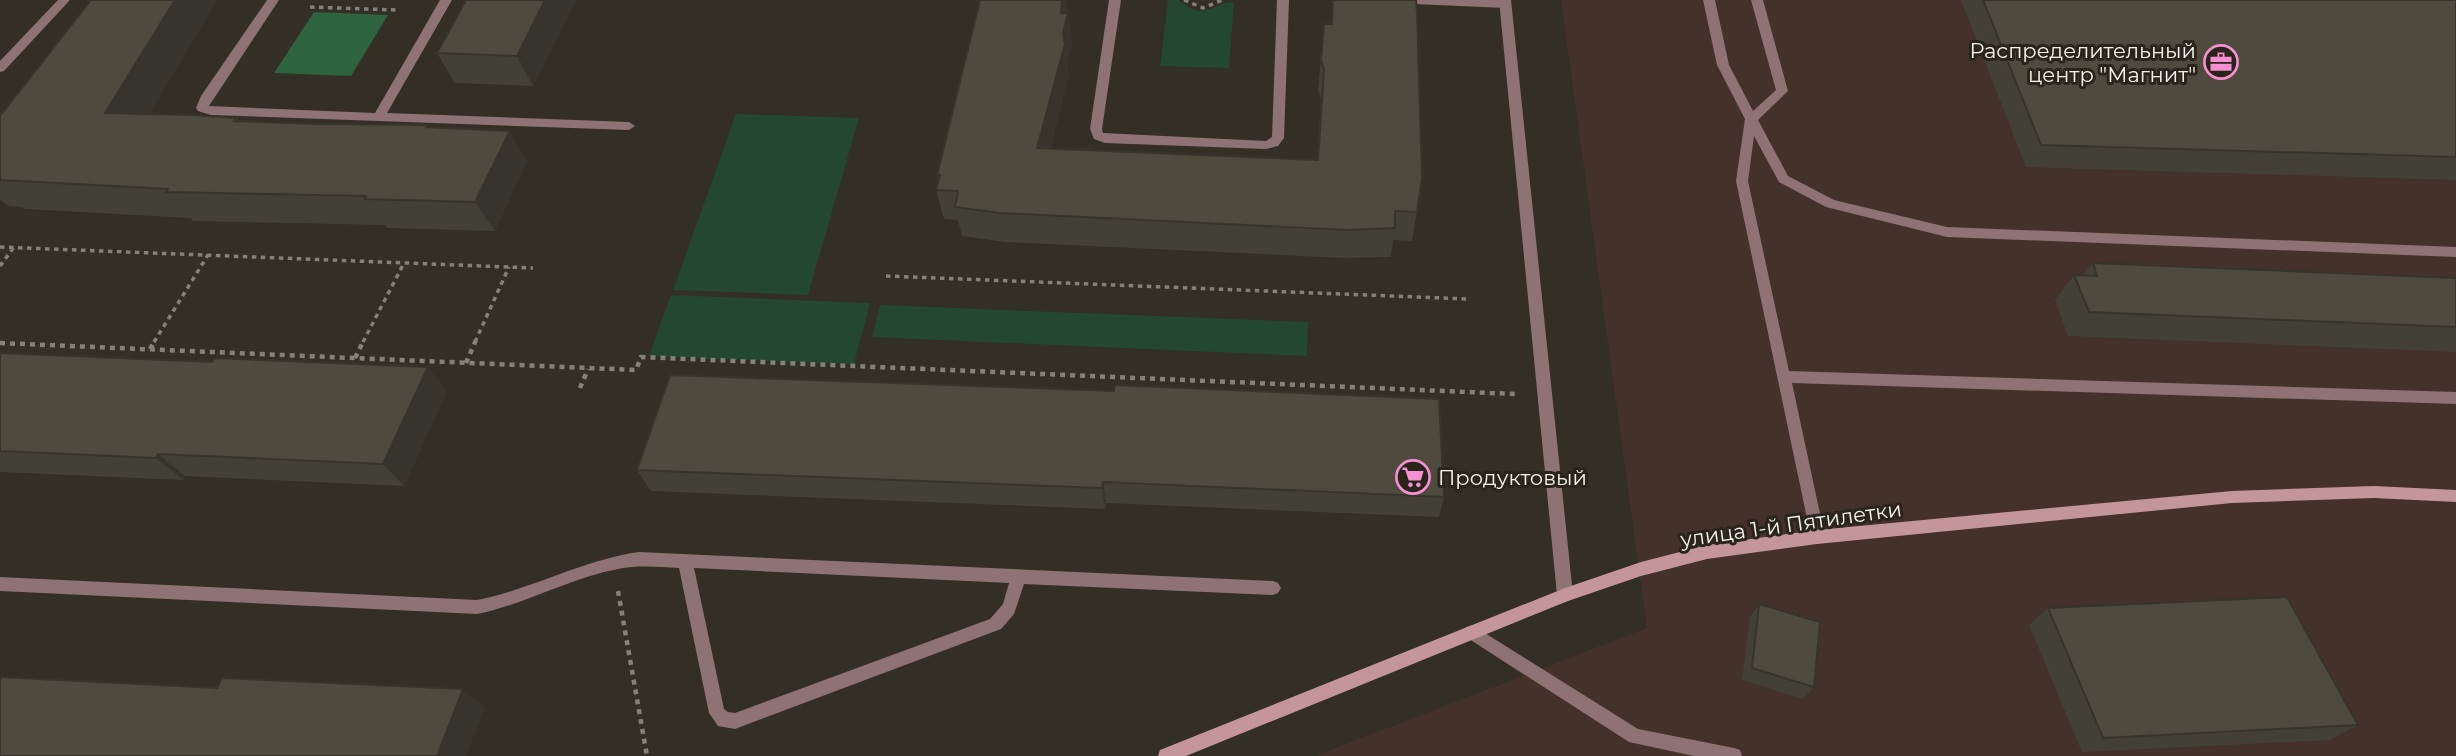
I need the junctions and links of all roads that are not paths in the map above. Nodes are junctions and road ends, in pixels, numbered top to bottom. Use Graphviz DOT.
graph roads {
  1 [pos="64,0"];
  2 [pos="273,0"];
  3 [pos="446,0"];
  4 [pos="1115,0"];
  5 [pos="1283,0"];
  6 [pos="1414,0"];
  7 [pos="1709,0"];
  8 [pos="1756,0"];
  9 [pos="1505,2"];
  10 [pos="0,68"];
  11 [pos="379,117"];
  12 [pos="1750,121"];
  13 [pos="629,127"];
  14 [pos="2456,252"];
  15 [pos="1783,377"];
  16 [pos="2456,398"];
  17 [pos="2456,496"];
  18 [pos="1817,537"];
  19 [pos="685,561"];
  20 [pos="1018,576"];
  21 [pos="0,584"];
  22 [pos="1273,589"];
  23 [pos="1564,595"];
  24 [pos="1472,632"];
  25 [pos="1166,756"];
  26 [pos="1734,756"];
  1 -- 10 [label="street"];
  2 -- 11 [label="street"];
  3 -- 11 [label="street"];
  4 -- 5 [label="street"];
  6 -- 9 [label="street"];
  7 -- 12 [label="street"];
  8 -- 12 [label="street"];
  9 -- 23 [label="street"];
  11 -- 13 [label="street"];
  12 -- 14 [label="street"];
  12 -- 15 [label="street"];
  15 -- 16 [label="street"];
  15 -- 18 [label="street"];
  17 -- 18 [label="street, улица 1-й Пятилетки"];
  18 -- 23 [label="street, улица 1-й Пятилетки"];
  19 -- 20 [label="street"];
  19 -- 20 [label="street"];
  19 -- 21 [label="street"];
  20 -- 22 [label="street"];
  23 -- 24 [label="street, улица 1-й Пятилетки"];
  24 -- 25 [label="street, улица 1-й Пятилетки"];
  24 -- 26 [label="street"];
}
